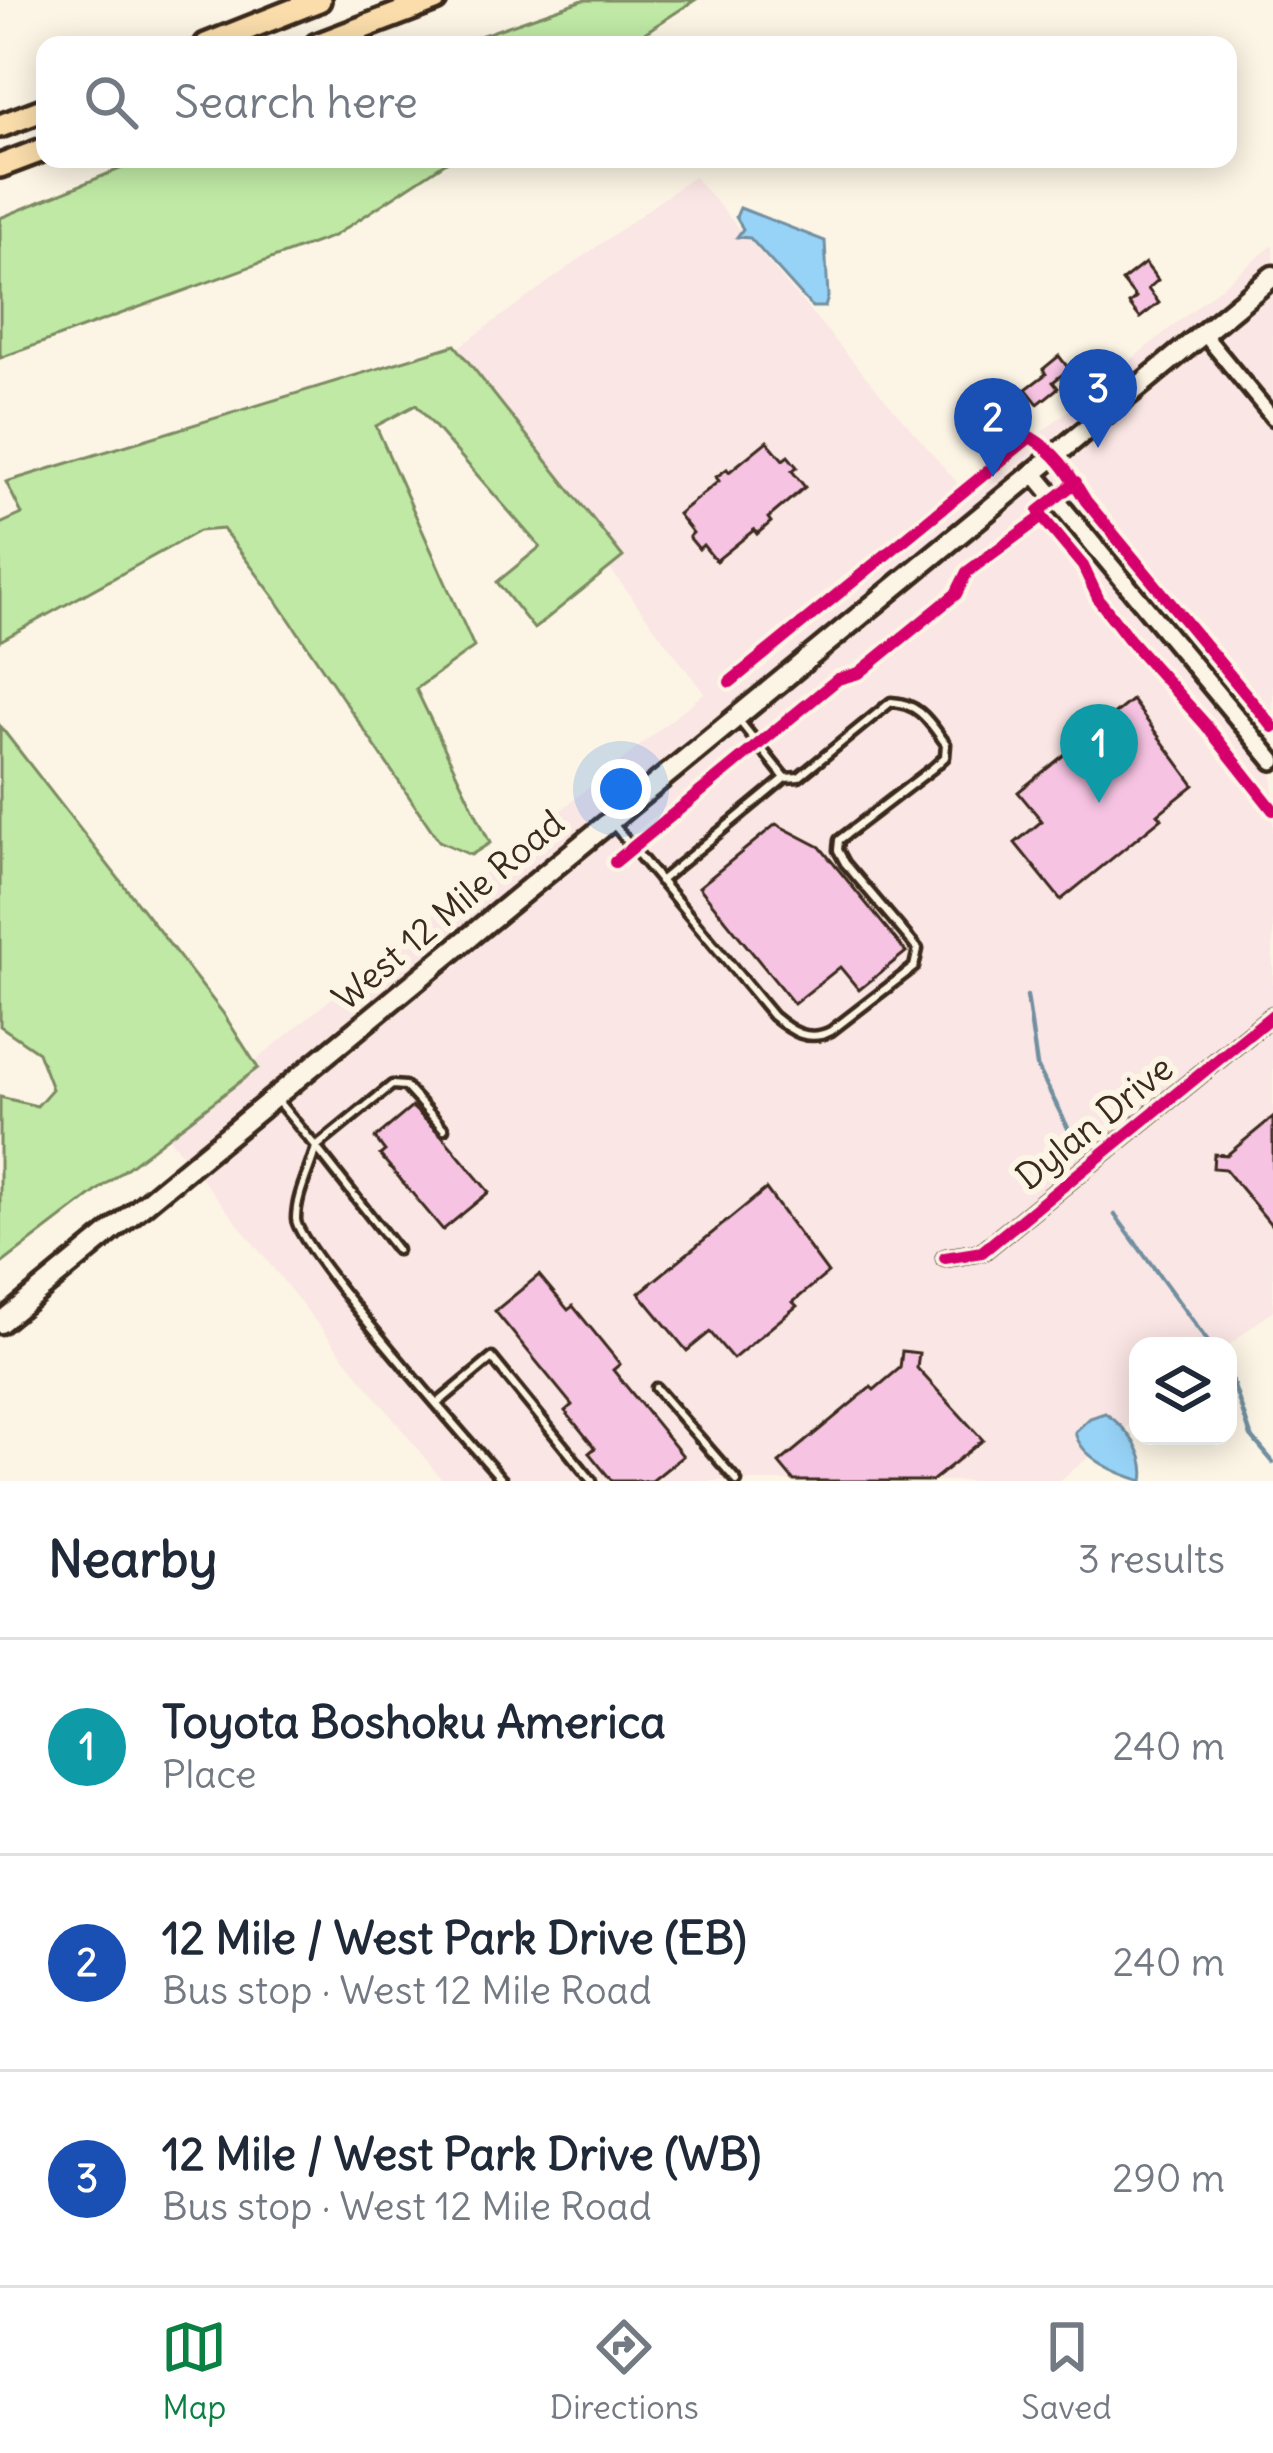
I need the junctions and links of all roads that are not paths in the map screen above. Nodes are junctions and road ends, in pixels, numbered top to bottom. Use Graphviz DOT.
graph roads {
  1 [pos="319,0"];
  2 [pos="435,0"];
  3 [pos="229,36"];
  4 [pos="341,36"];
  5 [pos="36,112"];
  6 [pos="0,126"];
  7 [pos="36,152"];
  8 [pos="0,166"];
  9 [pos="1273,276"];
  10 [pos="1203,334"];
  11 [pos="1273,418"];
  12 [pos="1034,473"];
  13 [pos="735,715"];
  14 [pos="1273,761"];
  15 [pos="785,778"];
  16 [pos="609,820"];
  17 [pos="660,881"];
  18 [pos="1273,1015"];
  19 [pos="273,1097"];
  20 [pos="444,1129"];
  21 [pos="316,1148"];
  22 [pos="397,1250"];
  23 [pos="945,1258"];
  24 [pos="0,1323"];
  25 [pos="656,1388"];
  26 [pos="438,1403"];
  27 [pos="502,1481"];
  28 [pos="592,1481"];
  29 [pos="737,1481"];
  1 -- 3 [label="highway"];
  2 -- 4 [label="highway"];
  5 -- 6 [label="highway"];
  7 -- 8 [label="highway"];
  9 -- 10 [label="main road, West 12 Mile Road"];
  10 -- 11 [label="street"];
  10 -- 12 [label="main road, West 12 Mile Road"];
  12 -- 13 [label="main road, West 12 Mile Road"];
  12 -- 14 [label="street"];
  13 -- 15 [label="lane"];
  13 -- 16 [label="main road, West 12 Mile Road"];
  15 -- 17 [label="lane"];
  15 -- 17 [label="lane"];
  16 -- 17 [label="lane"];
  16 -- 19 [label="main road, West 12 Mile Road"];
  18 -- 23 [label="street, Dylan Drive"];
  19 -- 21 [label="lane"];
  19 -- 24 [label="main road, West 12 Mile Road"];
  20 -- 21 [label="lane"];
  21 -- 22 [label="lane"];
  21 -- 26 [label="lane"];
  25 -- 29 [label="lane"];
  26 -- 27 [label="lane"];
  26 -- 28 [label="lane"];
}
